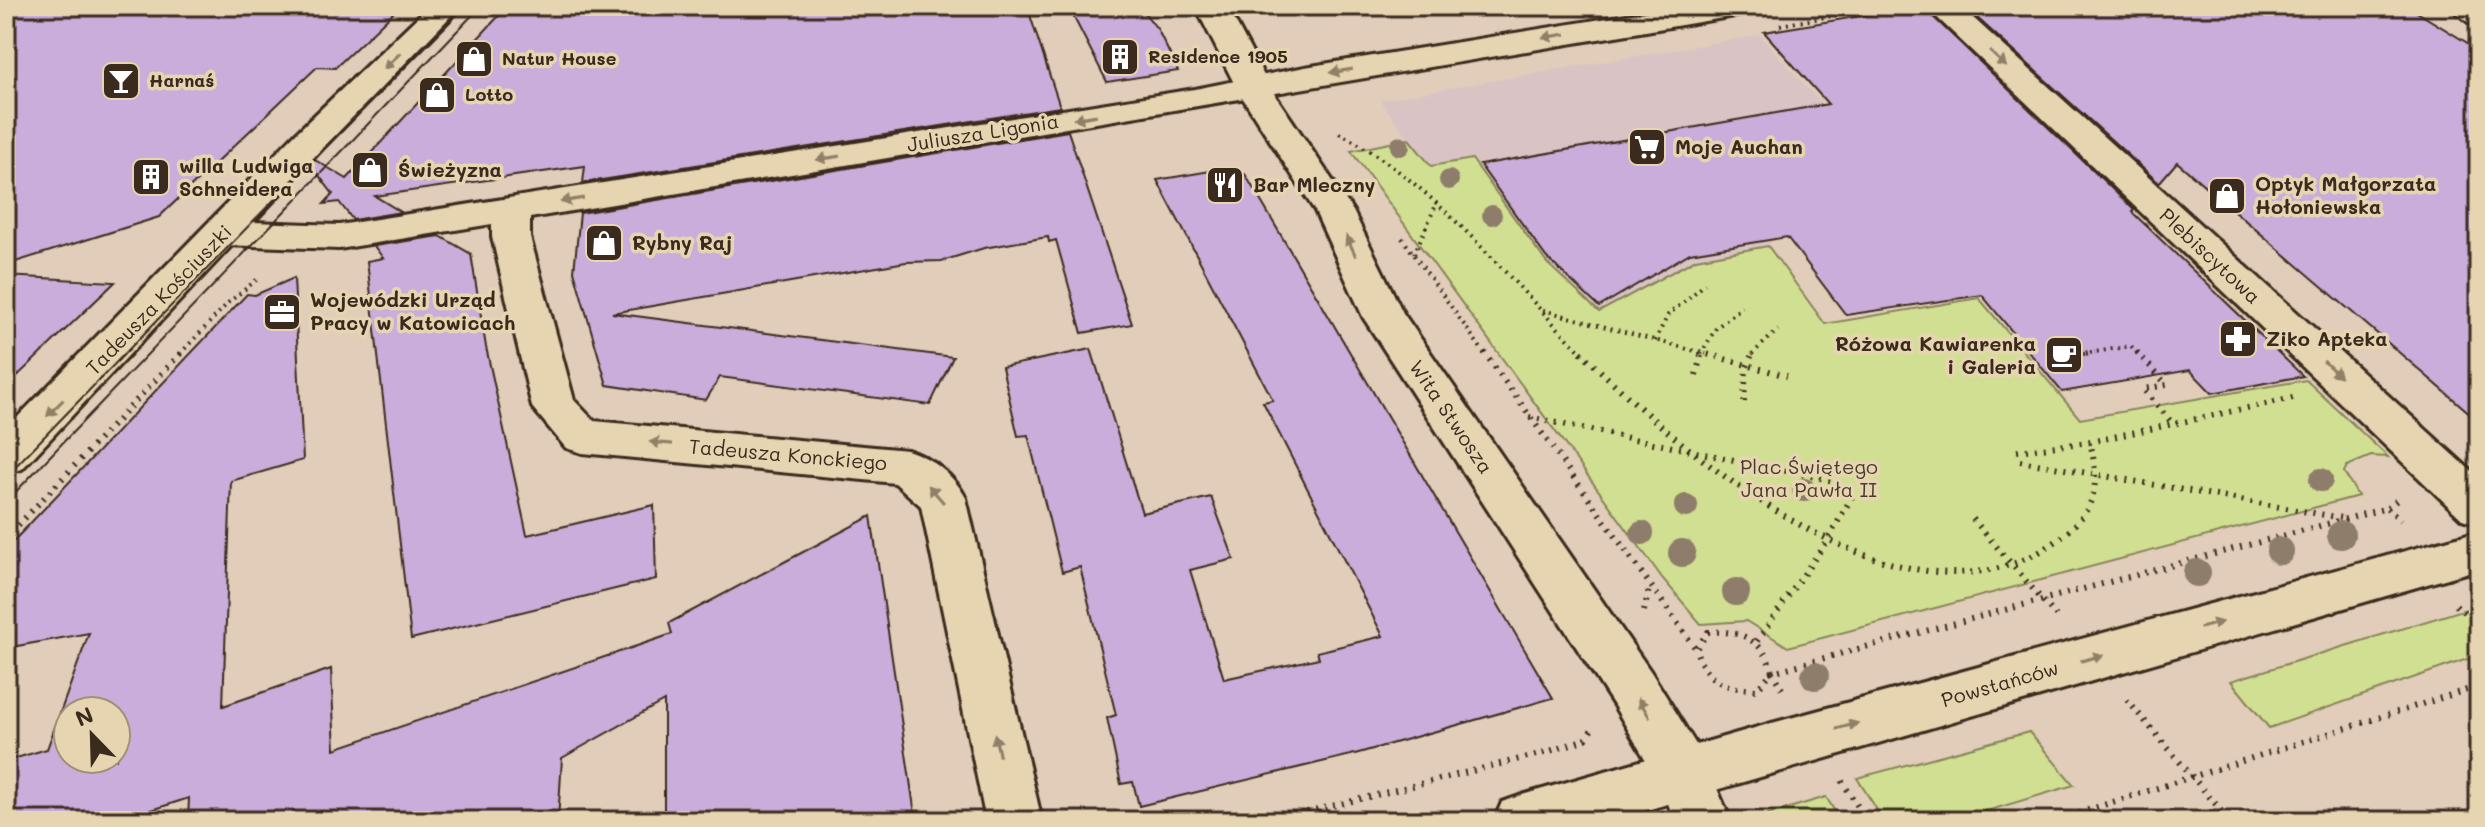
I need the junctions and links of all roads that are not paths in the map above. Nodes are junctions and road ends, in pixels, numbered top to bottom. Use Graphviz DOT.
graph roads {
  1 [pos="447,6"];
  2 [pos="1211,6"];
  3 [pos="1741,6"];
  4 [pos="1941,6"];
  5 [pos="2464,6"];
  6 [pos="2479,15"];
  7 [pos="1254,89"];
  8 [pos="511,209"];
  9 [pos="223,233"];
  10 [pos="6,457"];
  11 [pos="2479,506"];
  12 [pos="2479,550"];
  13 [pos="1694,798"];
  14 [pos="1014,821"];
  15 [pos="1522,821"];
  1 -- 9 [label="street, Tadeusza Kościuszki, one-way"];
  2 -- 7 [label="street, Wita Stwosza"];
  3 -- 7 [label="street, Juliusza Ligonia, one-way"];
  4 -- 11 [label="street, Plebiscytowa, one-way"];
  5 -- 6 [label="street"];
  7 -- 8 [label="street, Juliusza Ligonia, one-way"];
  13 -- 7 [label="street, Wita Stwosza, one-way"];
  8 -- 9 [label="street, Juliusza Ligonia"];
  14 -- 8 [label="street, Tadeusza Konckiego, one-way"];
  9 -- 10 [label="street, Tadeusza Kościuszki, one-way"];
  13 -- 12 [label="street, Powstańców, one-way"];
  13 -- 15 [label="street, Powstańców"];
}
